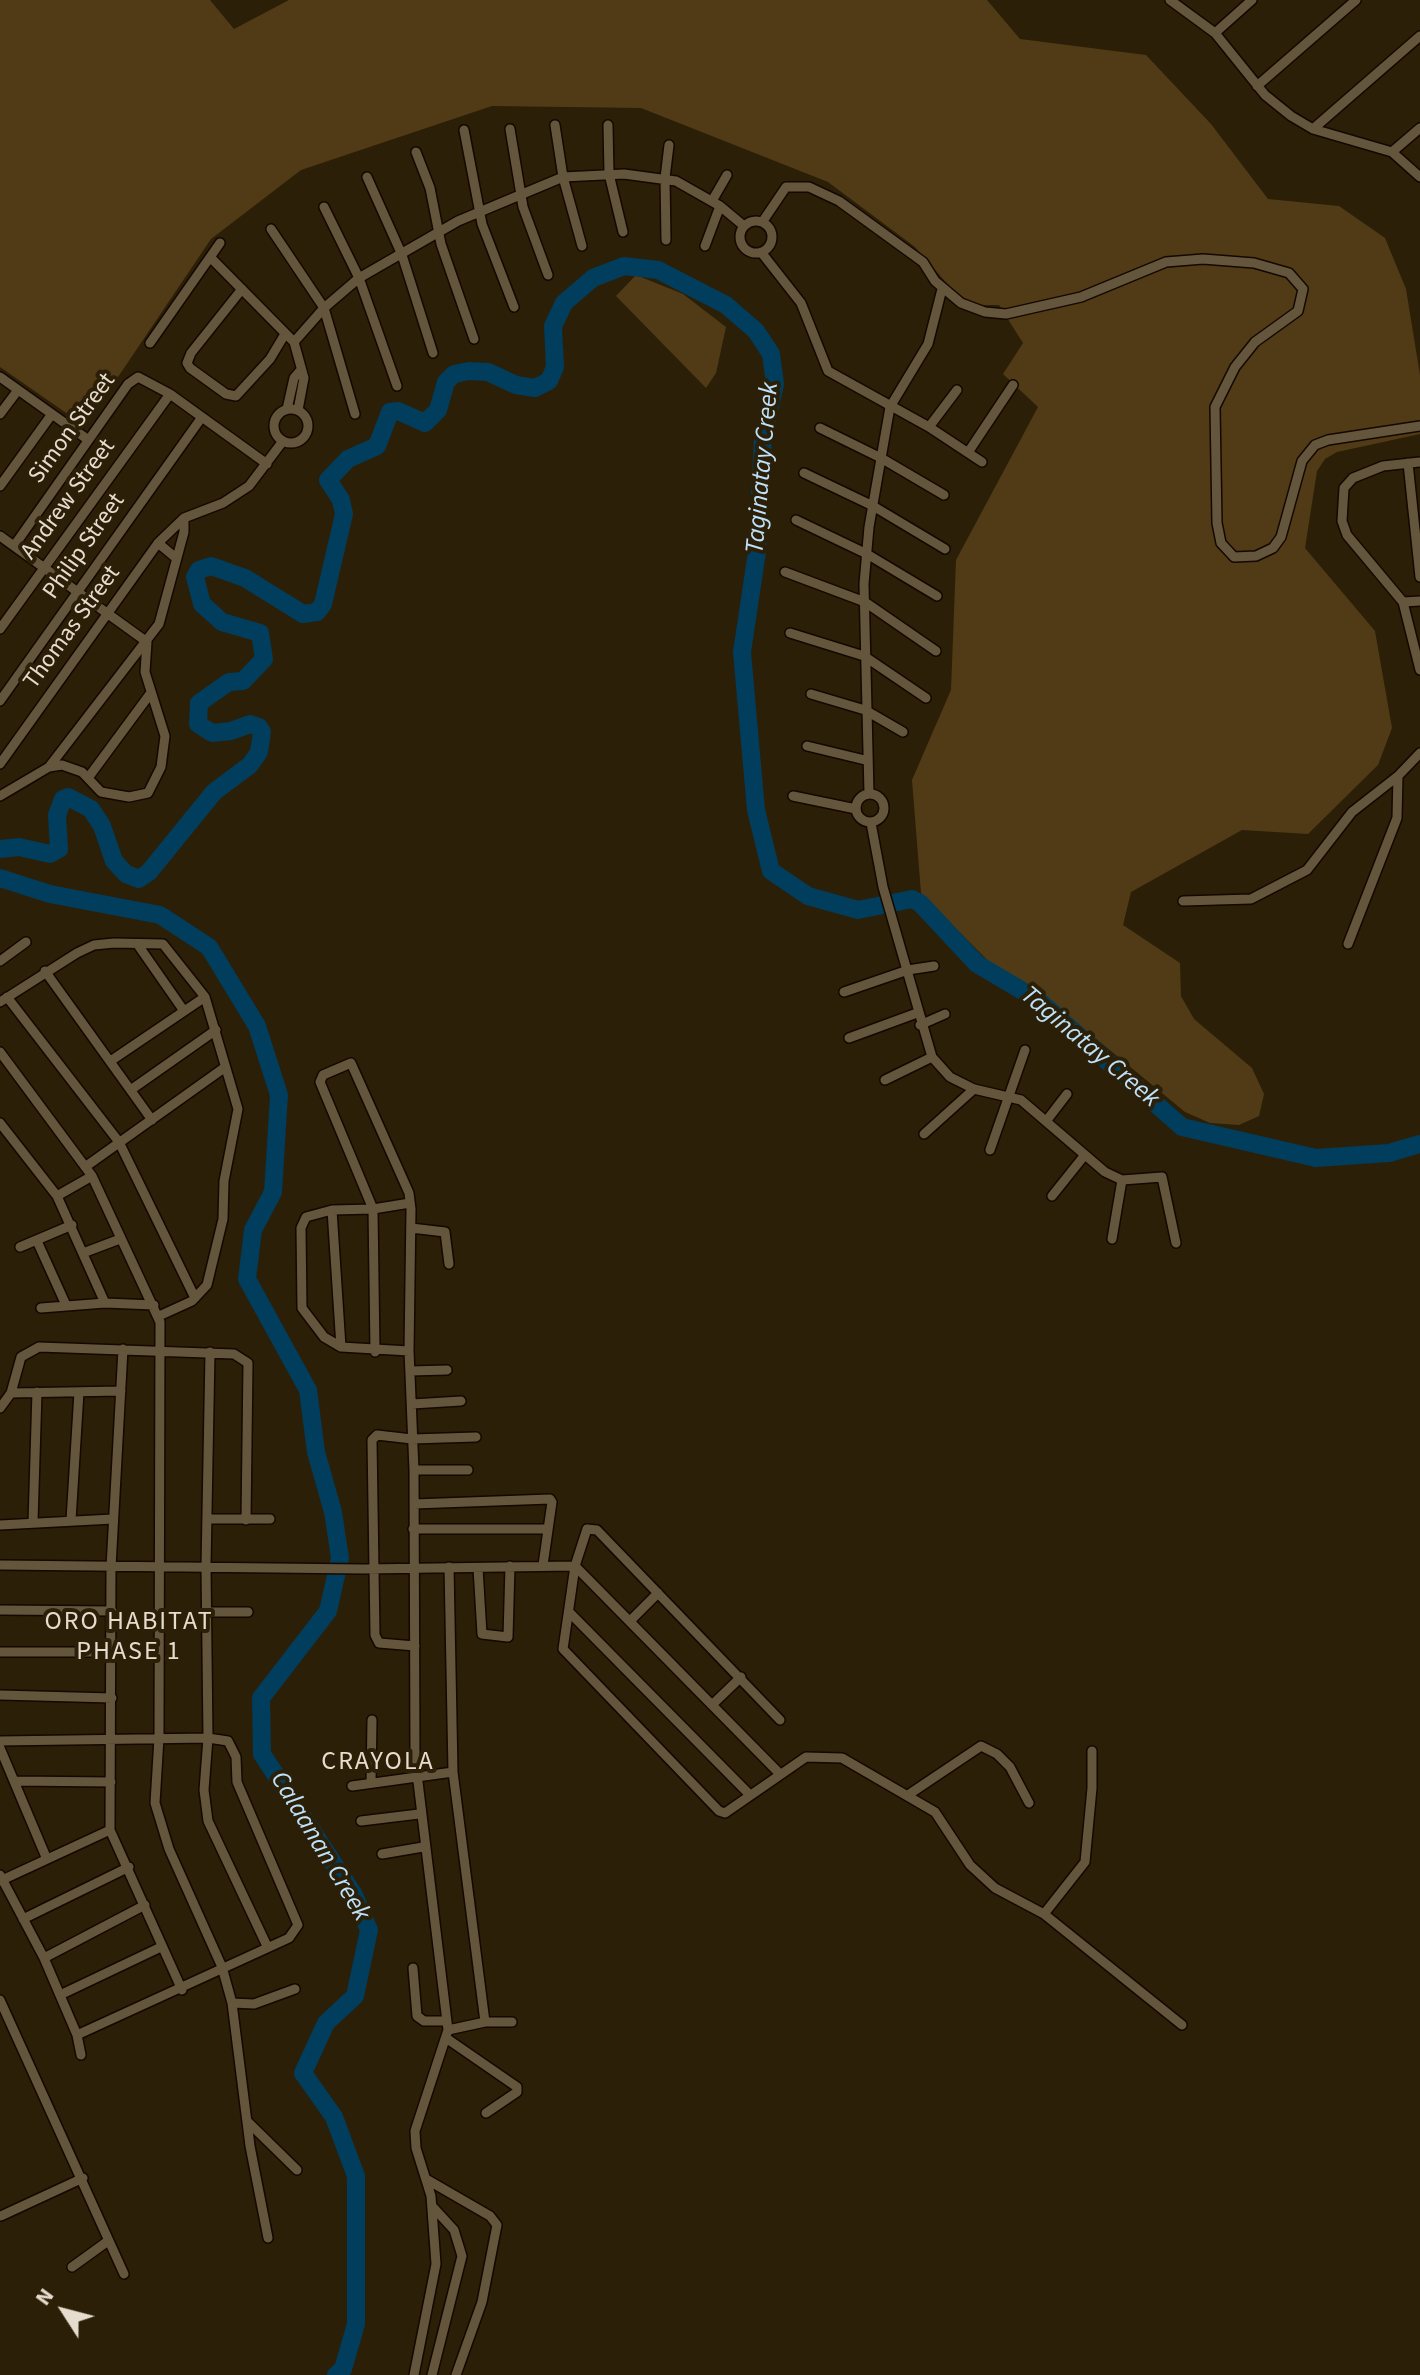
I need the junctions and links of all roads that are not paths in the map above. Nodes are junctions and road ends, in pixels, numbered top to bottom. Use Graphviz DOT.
graph roads {
  1 [pos="1170,0"];
  2 [pos="1252,0"];
  3 [pos="1356,0"];
  4 [pos="1215,33"];
  5 [pos="1420,36"];
  6 [pos="1257,86"];
  7 [pos="555,125"];
  8 [pos="608,125"];
  9 [pos="1420,128"];
  10 [pos="510,129"];
  11 [pos="1313,129"];
  12 [pos="464,130"];
  13 [pos="669,145"];
  14 [pos="416,152"];
  15 [pos="1392,152"];
  16 [pos="609,174"];
  17 [pos="727,175"];
  18 [pos="367,177"];
  19 [pos="563,177"];
  20 [pos="1420,177"];
  21 [pos="665,178"];
  22 [pos="523,191"];
  23 [pos="716,203"];
  24 [pos="324,207"];
  25 [pos="480,210"];
  26 [pos="763,221"];
  27 [pos="744,226"];
  28 [pos="271,229"];
  29 [pos="440,230"];
  30 [pos="623,232"];
  31 [pos="666,240"];
  32 [pos="220,243"];
  33 [pos="582,246"];
  34 [pos="705,246"];
  35 [pos="761,252"];
  36 [pos="402,255"];
  37 [pos="211,258"];
  38 [pos="548,275"];
  39 [pos="359,278"];
  40 [pos="242,289"];
  41 [pos="942,289"];
  42 [pos="514,307"];
  43 [pos="324,308"];
  44 [pos="285,334"];
  45 [pos="474,339"];
  46 [pos="294,342"];
  47 [pos="150,343"];
  48 [pos="433,353"];
  49 [pos="0,377"];
  50 [pos="1013,385"];
  51 [pos="397,386"];
  52 [pos="18,390"];
  53 [pos="957,390"];
  54 [pos="170,394"];
  55 [pos="890,407"];
  56 [pos="292,409"];
  57 [pos="0,414"];
  58 [pos="52,414"];
  59 [pos="355,414"];
  60 [pos="202,417"];
  61 [pos="1420,426"];
  62 [pos="929,427"];
  63 [pos="820,428"];
  64 [pos="87,439"];
  65 [pos="283,441"];
  66 [pos="969,451"];
  67 [pos="881,458"];
  68 [pos="982,462"];
  69 [pos="1420,462"];
  70 [pos="1408,463"];
  71 [pos="267,464"];
  72 [pos="804,473"];
  73 [pos="0,486"];
  74 [pos="944,495"];
  75 [pos="873,506"];
  76 [pos="184,518"];
  77 [pos="796,520"];
  78 [pos="0,536"];
  79 [pos="158,543"];
  80 [pos="14,546"];
  81 [pos="945,549"];
  82 [pos="867,554"];
  83 [pos="176,558"];
  84 [pos="45,568"];
  85 [pos="785,572"];
  86 [pos="1420,577"];
  87 [pos="78,592"];
  88 [pos="937,596"];
  89 [pos="1420,601"];
  90 [pos="865,602"];
  91 [pos="1403,602"];
  92 [pos="108,613"];
  93 [pos="1,625"];
  94 [pos="790,633"];
  95 [pos="147,642"];
  96 [pos="936,651"];
  97 [pos="864,656"];
  98 [pos="1420,670"];
  99 [pos="150,694"];
  100 [pos="811,694"];
  101 [pos="926,698"];
  102 [pos="0,701"];
  103 [pos="865,710"];
  104 [pos="903,732"];
  105 [pos="807,746"];
  106 [pos="1420,753"];
  107 [pos="865,760"];
  108 [pos="0,764"];
  109 [pos="49,767"];
  110 [pos="1398,776"];
  111 [pos="88,778"];
  112 [pos="869,794"];
  113 [pos="0,796"];
  114 [pos="793,796"];
  115 [pos="856,809"];
  116 [pos="871,823"];
  117 [pos="1183,901"];
  118 [pos="26,942"];
  119 [pos="1348,944"];
  120 [pos="138,945"];
  121 [pos="0,961"];
  122 [pos="934,966"];
  123 [pos="908,970"];
  124 [pos="45,971"];
  125 [pos="844,992"];
  126 [pos="205,997"];
  127 [pos="4,1000"];
  128 [pos="184,1011"];
  129 [pos="917,1013"];
  130 [pos="945,1014"];
  131 [pos="920,1025"];
  132 [pos="216,1030"];
  133 [pos="849,1038"];
  134 [pos="1025,1050"];
  135 [pos="0,1052"];
  136 [pos="932,1057"];
  137 [pos="112,1060"];
  138 [pos="224,1068"];
  139 [pos="885,1080"];
  140 [pos="132,1089"];
  141 [pos="974,1089"];
  142 [pos="1067,1094"];
  143 [pos="1011,1096"];
  144 [pos="152,1120"];
  145 [pos="1047,1120"];
  146 [pos="0,1123"];
  147 [pos="4,1132"];
  148 [pos="924,1134"];
  149 [pos="119,1142"];
  150 [pos="990,1150"];
  151 [pos="1084,1156"];
  152 [pos="85,1167"];
  153 [pos="92,1176"];
  154 [pos="1122,1180"];
  155 [pos="57,1196"];
  156 [pos="1052,1196"];
  157 [pos="410,1203"];
  158 [pos="373,1209"];
  159 [pos="332,1210"];
  160 [pos="72,1225"];
  161 [pos="411,1228"];
  162 [pos="120,1239"];
  163 [pos="1112,1239"];
  164 [pos="37,1241"];
  165 [pos="1176,1243"];
  166 [pos="20,1247"];
  167 [pos="83,1253"];
  168 [pos="449,1264"];
  169 [pos="195,1298"];
  170 [pos="105,1303"];
  171 [pos="66,1305"];
  172 [pos="154,1305"];
  173 [pos="41,1308"];
  174 [pos="159,1316"];
  175 [pos="341,1347"];
  176 [pos="123,1349"];
  177 [pos="163,1351"];
  178 [pos="409,1351"];
  179 [pos="210,1352"];
  180 [pos="375,1352"];
  181 [pos="447,1370"];
  182 [pos="410,1371"];
  183 [pos="121,1391"];
  184 [pos="37,1392"];
  185 [pos="79,1392"];
  186 [pos="11,1393"];
  187 [pos="461,1401"];
  188 [pos="412,1404"];
  189 [pos="0,1408"];
  190 [pos="476,1437"];
  191 [pos="412,1439"];
  192 [pos="414,1470"];
  193 [pos="468,1470"];
  194 [pos="414,1504"];
  195 [pos="113,1519"];
  196 [pos="208,1519"];
  197 [pos="270,1519"];
  198 [pos="71,1520"];
  199 [pos="246,1520"];
  200 [pos="33,1522"];
  201 [pos="0,1525"];
  202 [pos="413,1529"];
  203 [pos="548,1529"];
  204 [pos="160,1564"];
  205 [pos="0,1565"];
  206 [pos="543,1565"];
  207 [pos="206,1566"];
  208 [pos="414,1566"];
  209 [pos="510,1566"];
  210 [pos="575,1566"];
  211 [pos="111,1567"];
  212 [pos="449,1567"];
  213 [pos="478,1568"];
  214 [pos="368,1569"];
  215 [pos="658,1593"];
  216 [pos="0,1610"];
  217 [pos="112,1611"];
  218 [pos="207,1612"];
  219 [pos="248,1612"];
  220 [pos="569,1612"];
  221 [pos="631,1620"];
  222 [pos="415,1646"];
  223 [pos="0,1652"];
  224 [pos="112,1652"];
  225 [pos="741,1677"];
  226 [pos="0,1695"];
  227 [pos="112,1698"];
  228 [pos="714,1703"];
  229 [pos="372,1720"];
  230 [pos="780,1720"];
  231 [pos="111,1738"];
  232 [pos="159,1738"];
  233 [pos="208,1738"];
  234 [pos="0,1741"];
  235 [pos="0,1748"];
  236 [pos="1092,1751"];
  237 [pos="453,1772"];
  238 [pos="780,1774"];
  239 [pos="416,1777"];
  240 [pos="14,1781"];
  241 [pos="111,1782"];
  242 [pos="371,1782"];
  243 [pos="352,1786"];
  244 [pos="749,1794"];
  245 [pos="908,1795"];
  246 [pos="1029,1803"];
  247 [pos="419,1814"];
  248 [pos="361,1821"];
  249 [pos="110,1830"];
  250 [pos="423,1847"];
  251 [pos="382,1854"];
  252 [pos="46,1857"];
  253 [pos="129,1867"];
  254 [pos="1,1878"];
  255 [pos="145,1905"];
  256 [pos="1044,1914"];
  257 [pos="23,1919"];
  258 [pos="267,1946"];
  259 [pos="161,1947"];
  260 [pos="44,1958"];
  261 [pos="222,1967"];
  262 [pos="413,1968"];
  263 [pos="295,1989"];
  264 [pos="182,1990"];
  265 [pos="60,1995"];
  266 [pos="0,2000"];
  267 [pos="232,2003"];
  268 [pos="485,2022"];
  269 [pos="512,2022"];
  270 [pos="1182,2025"];
  271 [pos="447,2030"];
  272 [pos="77,2035"];
  273 [pos="81,2055"];
  274 [pos="486,2113"];
  275 [pos="248,2122"];
  276 [pos="297,2170"];
  277 [pos="83,2178"];
  278 [pos="426,2179"];
  279 [pos="432,2206"];
  280 [pos="1,2216"];
  281 [pos="268,2238"];
  282 [pos="108,2241"];
  283 [pos="72,2267"];
  284 [pos="124,2274"];
  285 [pos="416,2374"];
  286 [pos="432,2375"];
  287 [pos="456,2375"];
  1 -- 4 [label="street"];
  2 -- 4 [label="street"];
  3 -- 6 [label="street"];
  4 -- 6 [label="street"];
  5 -- 11 [label="street"];
  6 -- 11 [label="street"];
  7 -- 19 [label="street"];
  8 -- 16 [label="street"];
  9 -- 15 [label="street"];
  10 -- 22 [label="street"];
  11 -- 15 [label="street"];
  12 -- 25 [label="street"];
  13 -- 21 [label="street"];
  14 -- 29 [label="street"];
  15 -- 20 [label="street"];
  16 -- 19 [label="street"];
  16 -- 21 [label="street"];
  16 -- 30 [label="street"];
  17 -- 23 [label="street"];
  18 -- 36 [label="street"];
  19 -- 22 [label="street"];
  19 -- 33 [label="street"];
  21 -- 23 [label="street"];
  21 -- 31 [label="street"];
  22 -- 25 [label="street"];
  22 -- 38 [label="street"];
  23 -- 27 [label="street"];
  23 -- 34 [label="street"];
  24 -- 39 [label="street"];
  25 -- 29 [label="street"];
  25 -- 42 [label="street"];
  26 -- 27 [label="street"];
  26 -- 35 [label="street"];
  26 -- 41 [label="street"];
  27 -- 35 [label="street"];
  28 -- 43 [label="street"];
  29 -- 36 [label="street"];
  29 -- 45 [label="street"];
  32 -- 37 [label="street"];
  35 -- 55 [label="street"];
  36 -- 39 [label="street"];
  36 -- 48 [label="street"];
  37 -- 40 [label="street"];
  37 -- 47 [label="street"];
  39 -- 43 [label="street"];
  39 -- 51 [label="street"];
  40 -- 44 [label="street"];
  40 -- 44 [label="street"];
  41 -- 55 [label="street"];
  41 -- 61 [label="street"];
  43 -- 46 [label="street"];
  43 -- 59 [label="street"];
  44 -- 46 [label="street"];
  46 -- 56 [label="street"];
  49 -- 52 [label="street"];
  50 -- 66 [label="street"];
  52 -- 57 [label="street"];
  52 -- 58 [label="street"];
  53 -- 62 [label="street"];
  54 -- 60 [label="street"];
  54 -- 64 [label="street, Simon Street"];
  54 -- 84 [label="street, Andrew Street"];
  55 -- 62 [label="street"];
  55 -- 67 [label="street"];
  56 -- 65 [label="street"];
  56 -- 65 [label="street"];
  58 -- 64 [label="street"];
  58 -- 73 [label="street"];
  60 -- 71 [label="street"];
  60 -- 87 [label="street, Philip Street"];
  62 -- 66 [label="street"];
  63 -- 67 [label="street"];
  64 -- 80 [label="street, Simon Street"];
  65 -- 71 [label="street"];
  66 -- 68 [label="street"];
  67 -- 74 [label="street"];
  67 -- 75 [label="street"];
  69 -- 70 [label="street"];
  70 -- 86 [label="street"];
  70 -- 91 [label="street"];
  71 -- 76 [label="street"];
  72 -- 75 [label="street"];
  75 -- 81 [label="street"];
  75 -- 82 [label="street"];
  76 -- 79 [label="street, Thomas Street"];
  76 -- 83 [label="street"];
  77 -- 82 [label="street"];
  78 -- 80 [label="street"];
  79 -- 83 [label="street"];
  79 -- 92 [label="street, Thomas Street"];
  80 -- 84 [label="street"];
  82 -- 88 [label="street"];
  82 -- 90 [label="street"];
  83 -- 95 [label="street"];
  84 -- 87 [label="street"];
  84 -- 93 [label="street, Andrew Street"];
  85 -- 90 [label="street"];
  87 -- 92 [label="street"];
  87 -- 102 [label="street, Philip Street"];
  89 -- 91 [label="street"];
  90 -- 96 [label="street"];
  90 -- 97 [label="street"];
  91 -- 98 [label="street"];
  92 -- 95 [label="street"];
  92 -- 108 [label="street, Thomas Street"];
  94 -- 97 [label="street"];
  95 -- 99 [label="street"];
  95 -- 109 [label="street"];
  97 -- 101 [label="street"];
  97 -- 103 [label="street"];
  99 -- 111 [label="street"];
  99 -- 111 [label="street"];
  100 -- 103 [label="street"];
  103 -- 104 [label="street"];
  103 -- 107 [label="street"];
  105 -- 107 [label="street"];
  106 -- 110 [label="street"];
  107 -- 112 [label="street"];
  109 -- 111 [label="street"];
  109 -- 113 [label="street"];
  110 -- 117 [label="street"];
  110 -- 119 [label="street"];
  112 -- 115 [label="street"];
  112 -- 116 [label="street"];
  114 -- 115 [label="street"];
  115 -- 116 [label="street"];
  116 -- 123 [label="street"];
  118 -- 121 [label="street"];
  120 -- 124 [label="street"];
  120 -- 126 [label="street"];
  120 -- 128 [label="street"];
  122 -- 123 [label="street"];
  123 -- 125 [label="street"];
  123 -- 129 [label="street"];
  124 -- 127 [label="street"];
  124 -- 137 [label="street"];
  126 -- 128 [label="street"];
  126 -- 132 [label="street"];
  127 -- 149 [label="street"];
  128 -- 137 [label="street"];
  129 -- 131 [label="street"];
  129 -- 133 [label="street"];
  130 -- 131 [label="street"];
  131 -- 136 [label="street"];
  132 -- 138 [label="street"];
  132 -- 140 [label="street"];
  134 -- 143 [label="street"];
  135 -- 152 [label="street"];
  136 -- 139 [label="street"];
  136 -- 141 [label="street"];
  137 -- 140 [label="street"];
  138 -- 144 [label="street"];
  138 -- 169 [label="street"];
  140 -- 144 [label="street"];
  141 -- 143 [label="street"];
  141 -- 148 [label="street"];
  142 -- 145 [label="street"];
  143 -- 145 [label="street"];
  143 -- 150 [label="street"];
  144 -- 149 [label="street"];
  145 -- 151 [label="street"];
  146 -- 147 [label="street"];
  147 -- 155 [label="street"];
  149 -- 152 [label="street"];
  149 -- 169 [label="street"];
  151 -- 154 [label="street"];
  151 -- 156 [label="street"];
  152 -- 153 [label="street"];
  153 -- 155 [label="street"];
  153 -- 162 [label="street"];
  154 -- 163 [label="street"];
  154 -- 165 [label="street"];
  155 -- 160 [label="street"];
  157 -- 158 [label="street"];
  157 -- 158 [label="street"];
  157 -- 161 [label="street"];
  158 -- 159 [label="street"];
  158 -- 180 [label="street"];
  159 -- 175 [label="street"];
  159 -- 175 [label="street"];
  160 -- 164 [label="street"];
  160 -- 167 [label="street"];
  161 -- 168 [label="street"];
  161 -- 178 [label="street"];
  162 -- 167 [label="street"];
  162 -- 172 [label="street"];
  164 -- 166 [label="street"];
  164 -- 171 [label="street"];
  167 -- 170 [label="street"];
  169 -- 174 [label="street"];
  170 -- 171 [label="street"];
  170 -- 172 [label="street"];
  171 -- 173 [label="street"];
  172 -- 174 [label="street"];
  174 -- 177 [label="street"];
  175 -- 180 [label="street"];
  176 -- 177 [label="street"];
  176 -- 183 [label="street"];
  176 -- 186 [label="street"];
  177 -- 179 [label="street"];
  177 -- 204 [label="street"];
  178 -- 180 [label="street"];
  178 -- 182 [label="street"];
  179 -- 196 [label="street"];
  179 -- 199 [label="street"];
  181 -- 182 [label="street"];
  182 -- 188 [label="street"];
  183 -- 185 [label="street"];
  183 -- 195 [label="street"];
  184 -- 185 [label="street"];
  184 -- 186 [label="street"];
  184 -- 200 [label="street"];
  185 -- 198 [label="street"];
  186 -- 189 [label="street"];
  187 -- 188 [label="street"];
  188 -- 191 [label="street"];
  190 -- 191 [label="street"];
  191 -- 192 [label="street"];
  191 -- 214 [label="street"];
  192 -- 193 [label="street"];
  192 -- 194 [label="street"];
  194 -- 202 [label="street"];
  194 -- 203 [label="street"];
  195 -- 198 [label="street"];
  195 -- 211 [label="street"];
  196 -- 199 [label="street"];
  196 -- 207 [label="street"];
  197 -- 199 [label="street"];
  198 -- 200 [label="street"];
  200 -- 201 [label="street"];
  202 -- 203 [label="street"];
  202 -- 208 [label="street"];
  203 -- 206 [label="street"];
  204 -- 207 [label="street"];
  204 -- 211 [label="street"];
  204 -- 232 [label="street"];
  205 -- 211 [label="street"];
  206 -- 209 [label="street"];
  206 -- 210 [label="street"];
  207 -- 214 [label="street"];
  207 -- 218 [label="street"];
  208 -- 212 [label="street"];
  208 -- 214 [label="street"];
  208 -- 222 [label="street"];
  209 -- 213 [label="street"];
  209 -- 213 [label="street"];
  210 -- 215 [label="street"];
  210 -- 220 [label="street"];
  210 -- 221 [label="street"];
  211 -- 217 [label="street"];
  212 -- 213 [label="street"];
  212 -- 237 [label="street"];
  214 -- 222 [label="street"];
  215 -- 221 [label="street"];
  215 -- 225 [label="street"];
  216 -- 217 [label="street"];
  217 -- 224 [label="street"];
  218 -- 219 [label="street"];
  218 -- 233 [label="street"];
  220 -- 244 [label="street"];
  220 -- 244 [label="street"];
  221 -- 228 [label="street"];
  222 -- 239 [label="street"];
  223 -- 224 [label="street"];
  224 -- 227 [label="street"];
  225 -- 228 [label="street"];
  225 -- 230 [label="street"];
  226 -- 227 [label="street"];
  227 -- 231 [label="street"];
  228 -- 238 [label="street"];
  229 -- 242 [label="street"];
  231 -- 232 [label="street"];
  231 -- 234 [label="street"];
  231 -- 241 [label="street"];
  232 -- 233 [label="street"];
  232 -- 261 [label="street"];
  233 -- 258 [label="street"];
  233 -- 258 [label="street"];
  235 -- 240 [label="street"];
  236 -- 256 [label="street"];
  237 -- 239 [label="street"];
  237 -- 268 [label="street"];
  238 -- 244 [label="street"];
  238 -- 245 [label="street"];
  239 -- 242 [label="street"];
  239 -- 247 [label="street"];
  240 -- 241 [label="street"];
  240 -- 252 [label="street"];
  241 -- 249 [label="street"];
  242 -- 243 [label="street"];
  245 -- 246 [label="street"];
  245 -- 256 [label="street"];
  247 -- 248 [label="street"];
  247 -- 250 [label="street"];
  249 -- 252 [label="street"];
  249 -- 253 [label="street"];
  250 -- 251 [label="street"];
  250 -- 271 [label="street"];
  252 -- 254 [label="street"];
  253 -- 255 [label="street"];
  253 -- 257 [label="street"];
  254 -- 257 [label="street"];
  255 -- 259 [label="street"];
  255 -- 260 [label="street"];
  256 -- 270 [label="street"];
  257 -- 260 [label="street"];
  258 -- 261 [label="street"];
  259 -- 264 [label="street"];
  259 -- 265 [label="street"];
  260 -- 265 [label="street"];
  261 -- 264 [label="street"];
  261 -- 267 [label="street"];
  262 -- 271 [label="street"];
  263 -- 267 [label="street"];
  264 -- 272 [label="street"];
  265 -- 272 [label="street"];
  266 -- 277 [label="street"];
  267 -- 275 [label="street"];
  268 -- 269 [label="street"];
  268 -- 271 [label="street"];
  271 -- 274 [label="street"];
  271 -- 278 [label="street"];
  272 -- 273 [label="street"];
  275 -- 276 [label="street"];
  275 -- 281 [label="street"];
  277 -- 280 [label="street"];
  277 -- 282 [label="street"];
  278 -- 279 [label="street"];
  278 -- 287 [label="street"];
  279 -- 285 [label="street"];
  279 -- 286 [label="street"];
  282 -- 283 [label="street"];
  282 -- 284 [label="street"];
}
